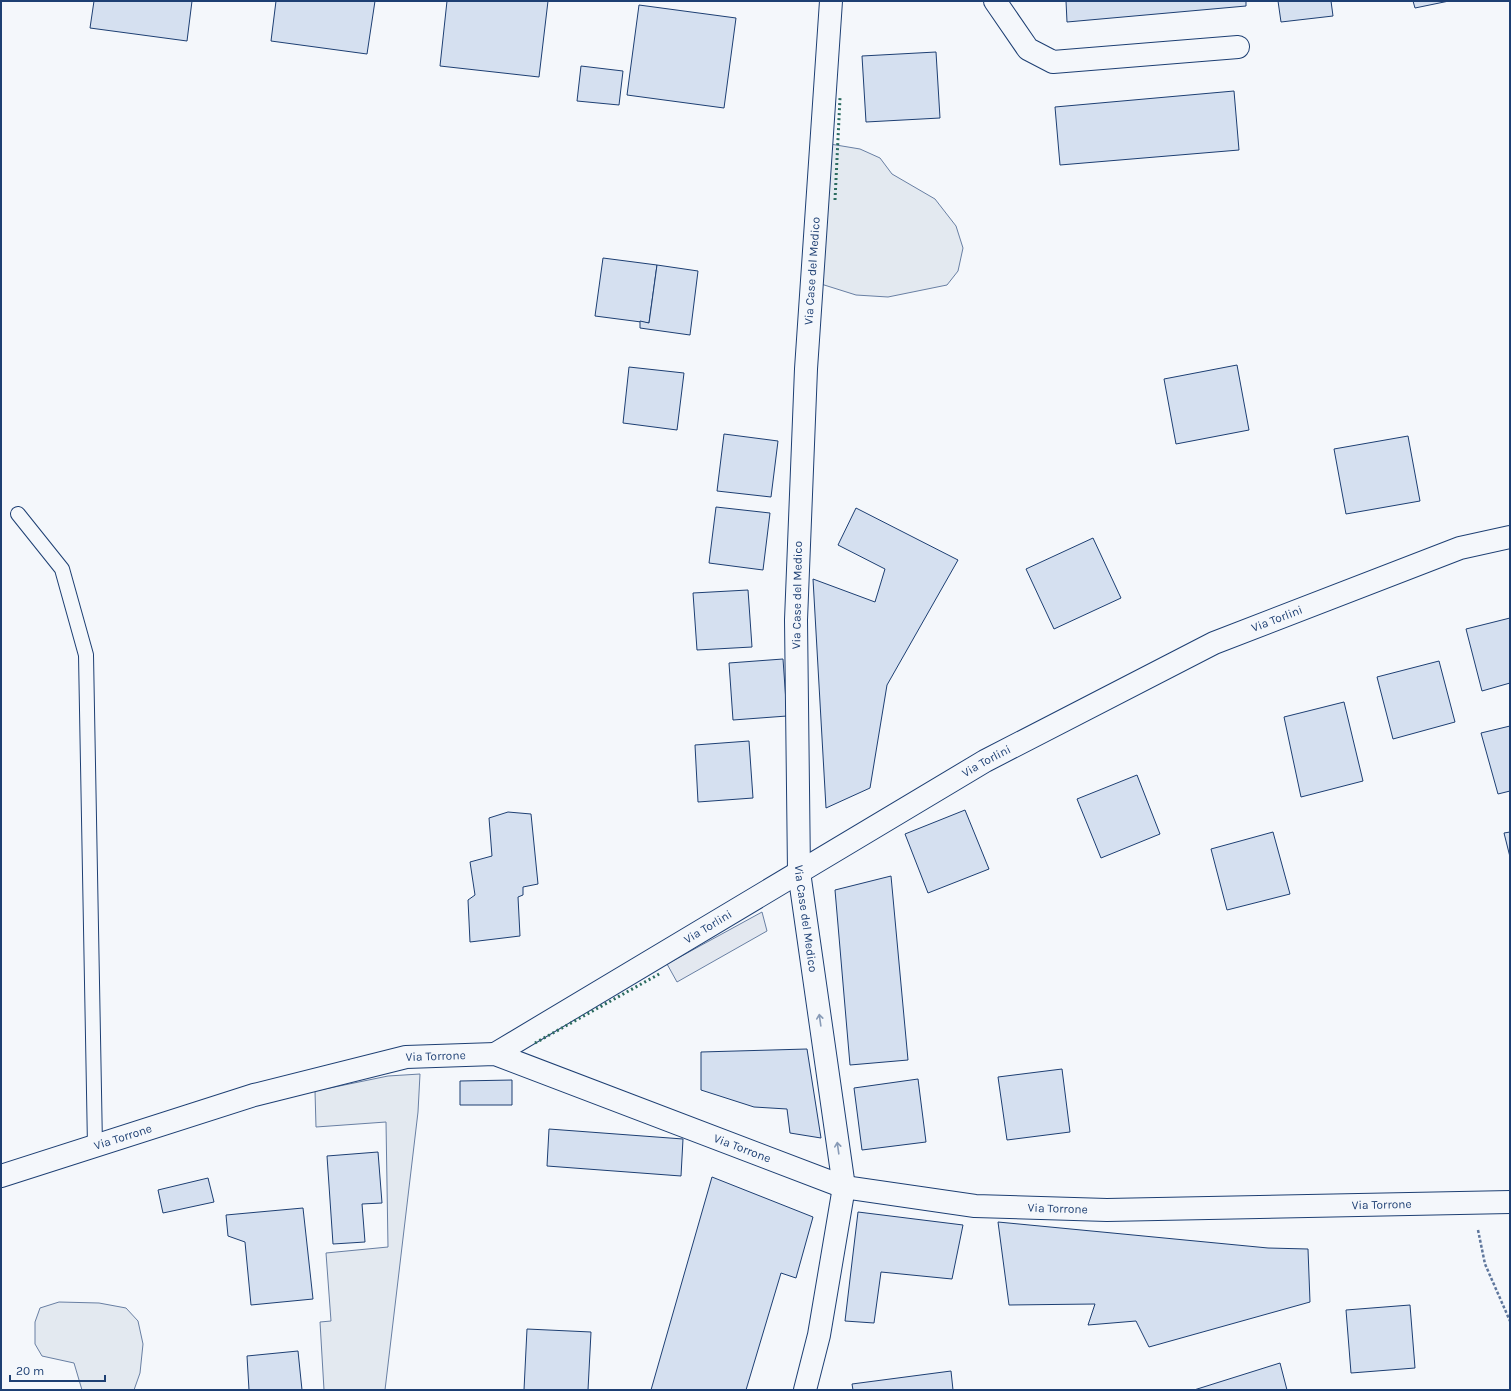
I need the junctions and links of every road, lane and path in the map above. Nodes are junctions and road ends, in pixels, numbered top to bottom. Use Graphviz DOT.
graph roads {
  1 [pos="831,1"];
  2 [pos="995,1"];
  3 [pos="1238,47"];
  4 [pos="18,514"];
  5 [pos="1510,537"];
  6 [pos="799,872"];
  7 [pos="495,1054"];
  8 [pos="95,1146"];
  9 [pos="1,1176"];
  10 [pos="844,1187"];
  11 [pos="1472,1202"];
  12 [pos="1510,1202"];
  13 [pos="1510,1321"];
  14 [pos="805,1390"];
  1 -- 6 [label="main road, Via Case del Medico"];
  2 -- 3 [label="main road"];
  4 -- 8 [label="lane"];
  5 -- 6 [label="main road, Via Torlini"];
  6 -- 7 [label="main road, Via Torlini"];
  10 -- 6 [label="main road, Via Case del Medico, one-way"];
  7 -- 8 [label="main road, Via Torrone"];
  7 -- 10 [label="main road, Via Torrone"];
  8 -- 9 [label="main road, Via Torrone"];
  10 -- 11 [label="main road, Via Torrone"];
  10 -- 14 [label="main road, Via Case del Medico"];
  11 -- 12 [label="main road, Via Torrone"];
  11 -- 13 [label="path"];
}
